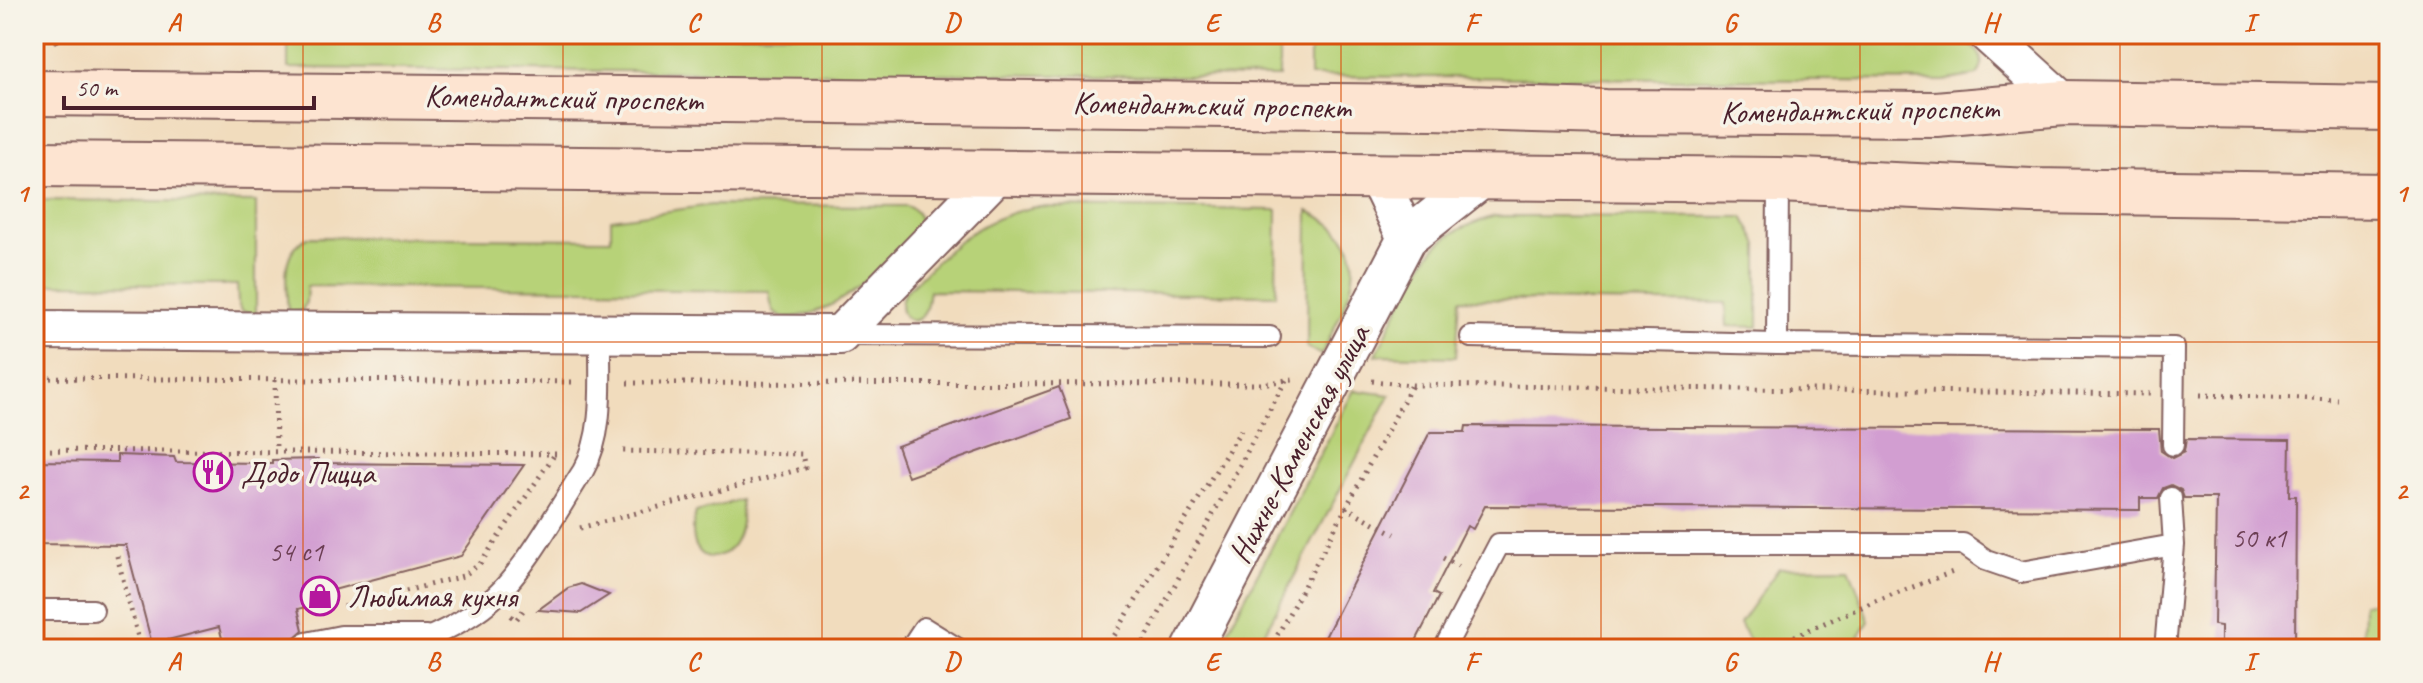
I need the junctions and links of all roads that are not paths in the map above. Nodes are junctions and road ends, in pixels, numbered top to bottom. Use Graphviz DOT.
graph roads {
  1 [pos="1988,34"];
  2 [pos="34,93"];
  3 [pos="2064,103"];
  4 [pos="2389,108"];
  5 [pos="34,164"];
  6 [pos="997,174"];
  7 [pos="1377,176"];
  8 [pos="1484,177"];
  9 [pos="1778,180"];
  10 [pos="2389,196"];
  11 [pos="1407,238"];
  12 [pos="34,330"];
  13 [pos="600,332"];
  14 [pos="840,335"];
  15 [pos="1270,337"];
  16 [pos="1471,337"];
  17 [pos="1777,344"];
  18 [pos="2173,445"];
  19 [pos="2171,498"];
  20 [pos="2174,545"];
  21 [pos="34,610"];
  22 [pos="93,610"];
  23 [pos="432,636"];
  24 [pos="306,643"];
  25 [pos="404,649"];
  26 [pos="910,649"];
  27 [pos="958,649"];
  28 [pos="1192,649"];
  29 [pos="1444,649"];
  30 [pos="2165,649"];
  1 -- 3 [label="street"];
  2 -- 3 [label="main road, Комендантский проспект"];
  3 -- 4 [label="main road, Комендантский проспект"];
  5 -- 6 [label="main road"];
  6 -- 7 [label="main road"];
  6 -- 14 [label="street"];
  7 -- 8 [label="main road"];
  7 -- 11 [label="street"];
  8 -- 9 [label="main road"];
  8 -- 11 [label="street, Нижне-Каменская улица"];
  9 -- 10 [label="main road"];
  9 -- 17 [label="lane"];
  11 -- 28 [label="street, Нижне-Каменская улица"];
  12 -- 13 [label="street"];
  13 -- 14 [label="street"];
  13 -- 23 [label="lane"];
  14 -- 15 [label="lane"];
  16 -- 17 [label="lane"];
  17 -- 18 [label="lane"];
  19 -- 20 [label="lane"];
  20 -- 29 [label="lane"];
  20 -- 30 [label="lane"];
  21 -- 22 [label="lane"];
  23 -- 24 [label="lane"];
  23 -- 25 [label="lane"];
  26 -- 27 [label="lane"];
}
